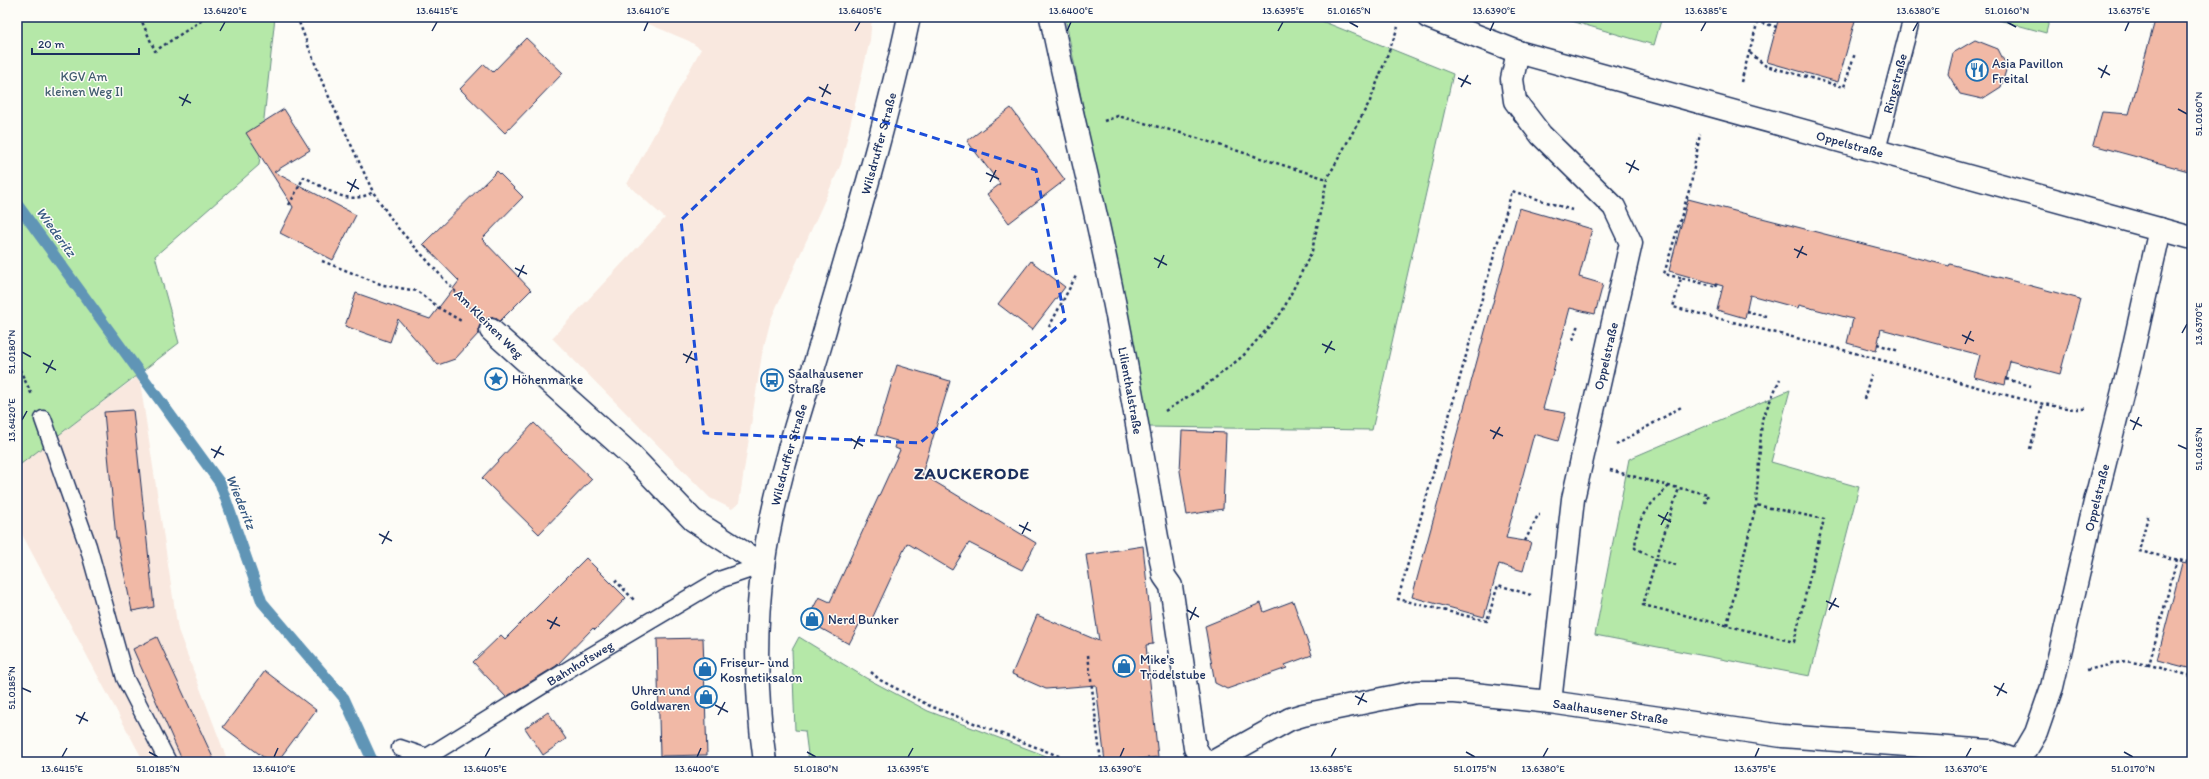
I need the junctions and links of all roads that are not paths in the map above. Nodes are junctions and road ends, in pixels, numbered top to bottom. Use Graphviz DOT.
graph roads {
  1 [pos="909,17"];
  2 [pos="1052,17"];
  3 [pos="1428,17"];
  4 [pos="1912,17"];
  5 [pos="1518,52"];
  6 [pos="1877,150"];
  7 [pos="2160,229"];
  8 [pos="2192,238"];
  9 [pos="491,330"];
  10 [pos="43,420"];
  11 [pos="763,565"];
  12 [pos="1550,702"];
  13 [pos="400,748"];
  14 [pos="168,762"];
  15 [pos="765,762"];
  16 [pos="1204,762"];
  17 [pos="1213,762"];
  18 [pos="2019,762"];
  1 -- 11 [label="street, Wilsdruffer Straße"];
  2 -- 16 [label="street, Lilienthalstraße"];
  3 -- 5 [label="street, Oppelstraße"];
  4 -- 6 [label="lane, Ringstraße"];
  5 -- 6 [label="street, Oppelstraße"];
  5 -- 12 [label="street, Oppelstraße"];
  6 -- 7 [label="street, Oppelstraße"];
  7 -- 8 [label="street, Oppelstraße"];
  7 -- 18 [label="street, Oppelstraße"];
  9 -- 11 [label="street, Am Kleinen Weg"];
  10 -- 14 [label="lane"];
  11 -- 13 [label="lane, Bahnhofsweg"];
  11 -- 15 [label="street, Wilsdruffer Straße"];
  12 -- 17 [label="street, Saalhausener Straße"];
  12 -- 18 [label="street, Saalhausener Straße"];
}
